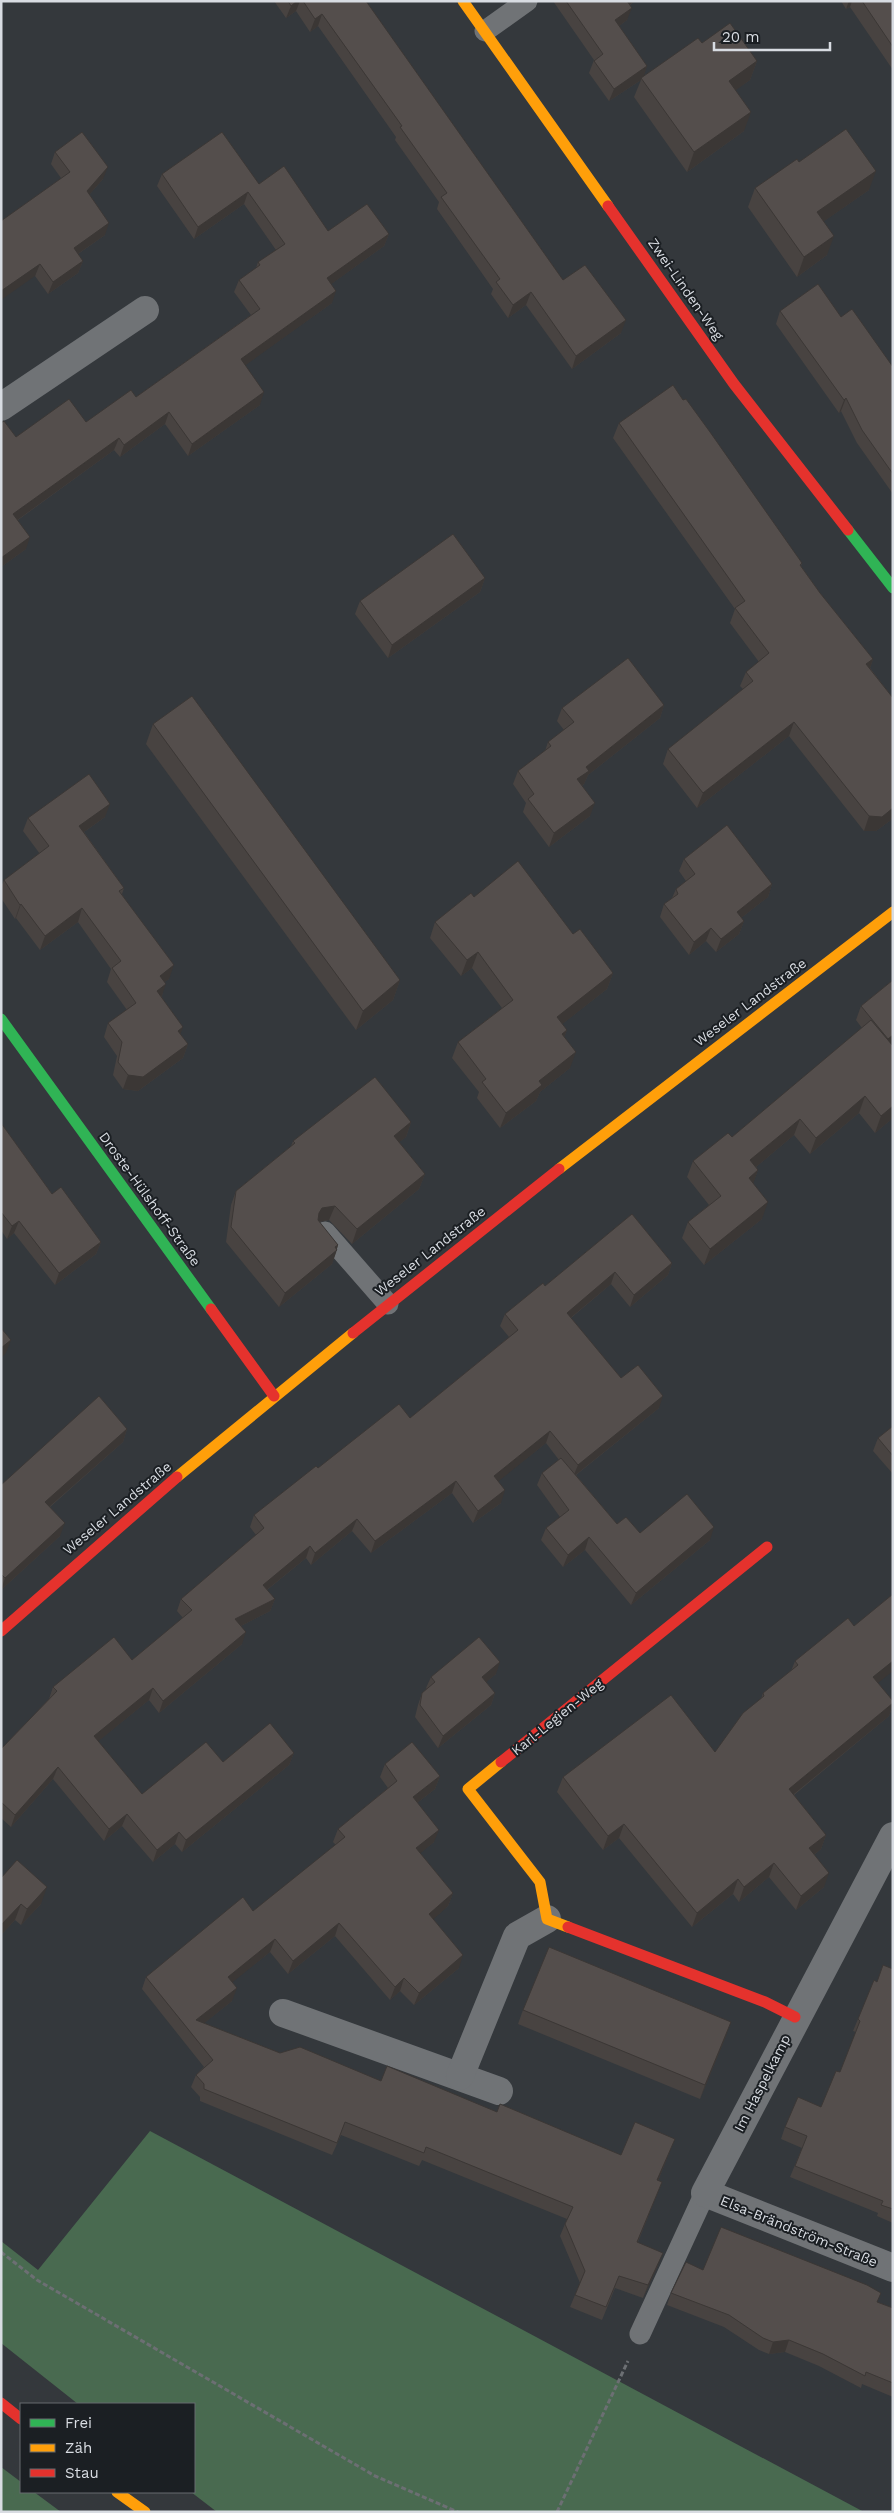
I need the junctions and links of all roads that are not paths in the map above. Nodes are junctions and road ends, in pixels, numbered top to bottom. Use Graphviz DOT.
graph roads {
  1 [pos="463,1"];
  2 [pos="527,1"];
  3 [pos="484,31"];
  4 [pos="145,310"];
  5 [pos="1,407"];
  6 [pos="893,588"];
  7 [pos="893,912"];
  8 [pos="1,1019"];
  9 [pos="325,1232"];
  10 [pos="388,1304"];
  11 [pos="274,1396"];
  12 [pos="767,1547"];
  13 [pos="1,1631"];
  14 [pos="893,1836"];
  15 [pos="547,1919"];
  16 [pos="283,2013"];
  17 [pos="796,2017"];
  18 [pos="460,2076"];
  19 [pos="499,2091"];
  20 [pos="705,2192"];
  21 [pos="893,2268"];
  22 [pos="640,2334"];
  23 [pos="1,2404"];
  24 [pos="20,2418"];
  25 [pos="118,2493"];
  26 [pos="146,2512"];
  1 -- 3 [label="street, Zwei-Linden-Weg"];
  2 -- 3 [label="lane"];
  3 -- 6 [label="street, Zwei-Linden-Weg"];
  4 -- 5 [label="street"];
  7 -- 10 [label="street, Weseler Landstraße"];
  8 -- 11 [label="street, Droste-Hülshoff-Straße"];
  9 -- 10 [label="lane"];
  10 -- 11 [label="street, Weseler Landstraße"];
  11 -- 13 [label="street, Weseler Landstraße"];
  12 -- 15 [label="street, Karl-Legien-Weg"];
  14 -- 17 [label="street, Im Haspelkamp"];
  15 -- 17 [label="street"];
  15 -- 18 [label="street"];
  16 -- 18 [label="street"];
  17 -- 20 [label="street, Im Haspelkamp"];
  18 -- 19 [label="street"];
  20 -- 21 [label="street, Elsa-Brändström-Straße"];
  20 -- 22 [label="lane, Im Haspelkamp"];
  23 -- 24 [label="street"];
  25 -- 26 [label="street"];
}
